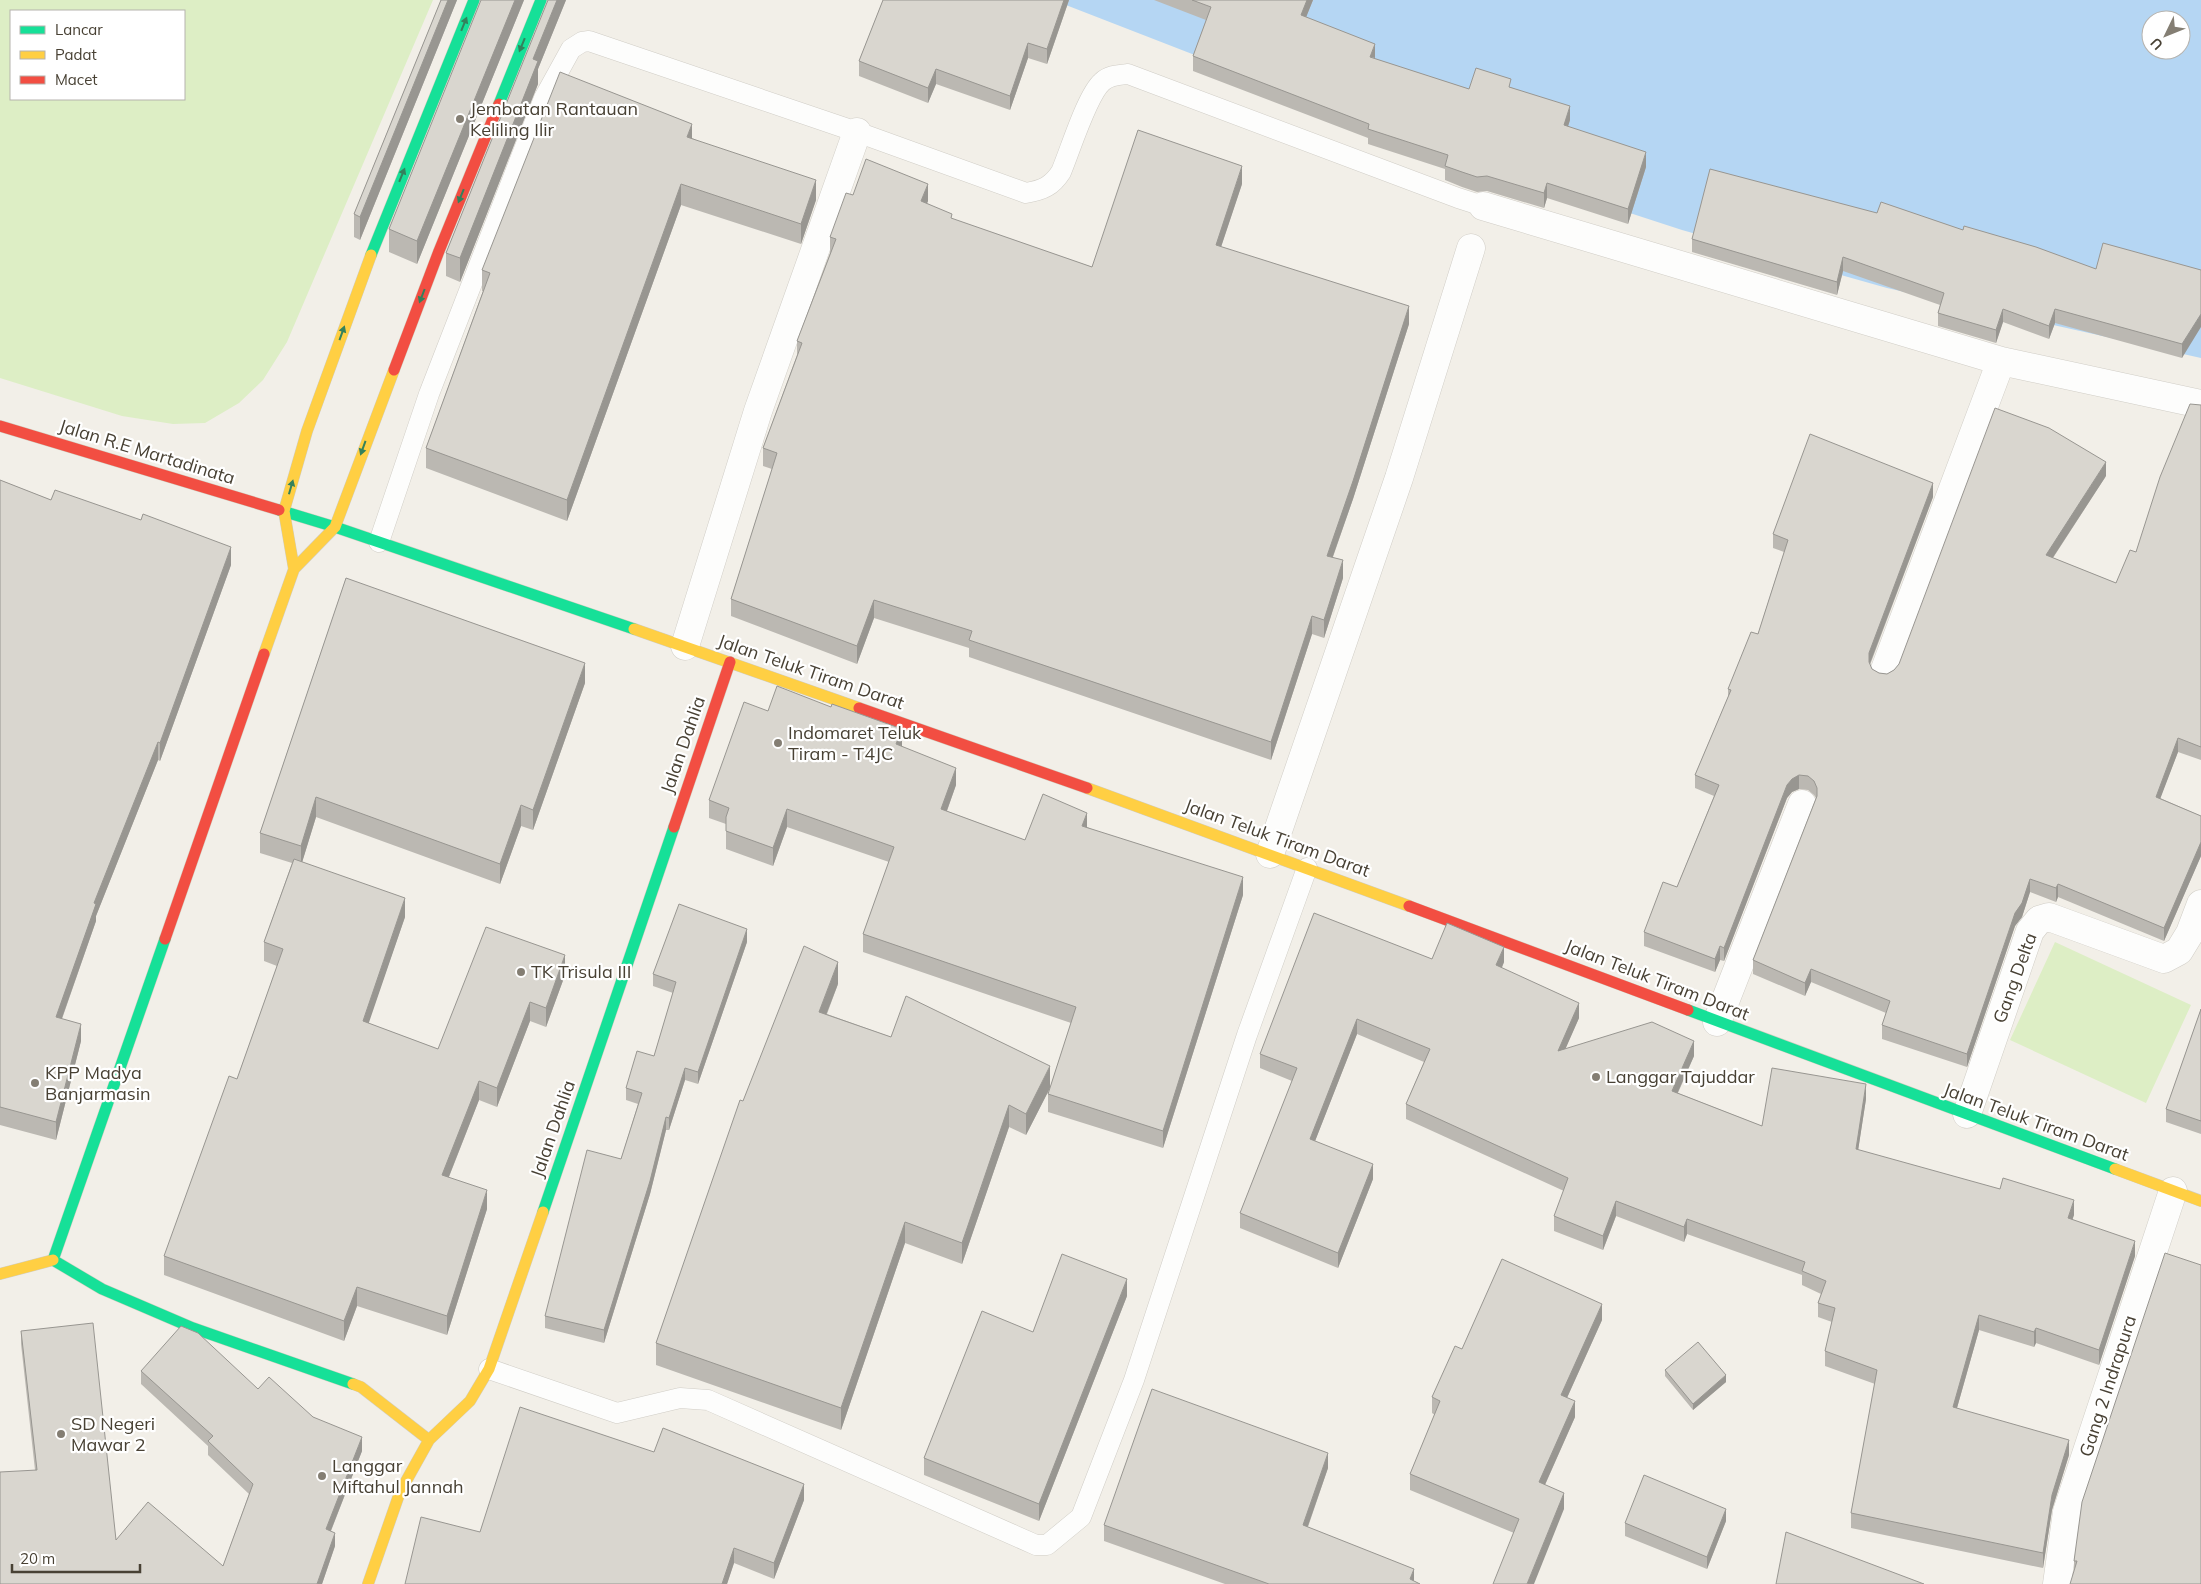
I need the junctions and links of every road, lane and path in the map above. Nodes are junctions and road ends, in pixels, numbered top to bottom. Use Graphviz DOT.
graph roads {
  1 [pos="474,0"];
  2 [pos="541,0"];
  3 [pos="857,132"];
  4 [pos="1483,206"];
  5 [pos="1470,248"];
  6 [pos="2001,361"];
  7 [pos="2201,404"];
  8 [pos="0,426"];
  9 [pos="284,512"];
  10 [pos="335,527"];
  11 [pos="379,542"];
  12 [pos="294,569"];
  13 [pos="684,646"];
  14 [pos="730,662"];
  15 [pos="1884,672"];
  16 [pos="1802,804"];
  17 [pos="1270,854"];
  18 [pos="1307,868"];
  19 [pos="2201,904"];
  20 [pos="1717,1022"];
  21 [pos="1967,1114"];
  22 [pos="2172,1191"];
  23 [pos="2200,1197"];
  24 [pos="53,1260"];
  25 [pos="0,1274"];
  26 [pos="490,1369"];
  27 [pos="429,1440"];
  28 [pos="368,1584"];
  29 [pos="2056,1584"];
  9 -- 1 [label="street, one-way"];
  2 -- 10 [label="street, one-way"];
  3 -- 4 [label="lane"];
  3 -- 11 [label="lane"];
  3 -- 13 [label="street"];
  4 -- 6 [label="street"];
  5 -- 17 [label="street"];
  6 -- 7 [label="street"];
  6 -- 15 [label="street"];
  8 -- 9 [label="street, Jalan R.E Martadinata"];
  9 -- 10 [label="street, Jalan R.E Martadinata"];
  9 -- 12 [label="street"];
  10 -- 11 [label="street, Jalan Teluk Tiram Darat"];
  10 -- 12 [label="street"];
  11 -- 13 [label="street, Jalan Teluk Tiram Darat"];
  12 -- 24 [label="street"];
  13 -- 14 [label="street, Jalan Teluk Tiram Darat"];
  14 -- 17 [label="street, Jalan Teluk Tiram Darat"];
  14 -- 26 [label="street, Jalan Dahlia"];
  16 -- 20 [label="street"];
  17 -- 18 [label="street, Jalan Teluk Tiram Darat"];
  18 -- 20 [label="street, Jalan Teluk Tiram Darat"];
  18 -- 26 [label="lane"];
  19 -- 21 [label="street, Gang Delta"];
  20 -- 21 [label="street, Jalan Teluk Tiram Darat"];
  21 -- 22 [label="street, Jalan Teluk Tiram Darat"];
  22 -- 23 [label="street, Jalan Teluk Tiram Darat"];
  22 -- 29 [label="street, Gang 2 Indrapura"];
  24 -- 25 [label="street"];
  24 -- 27 [label="street"];
  26 -- 27 [label="street, Jalan Dahlia"];
  27 -- 28 [label="street, Jalan Dahlia"];
}
